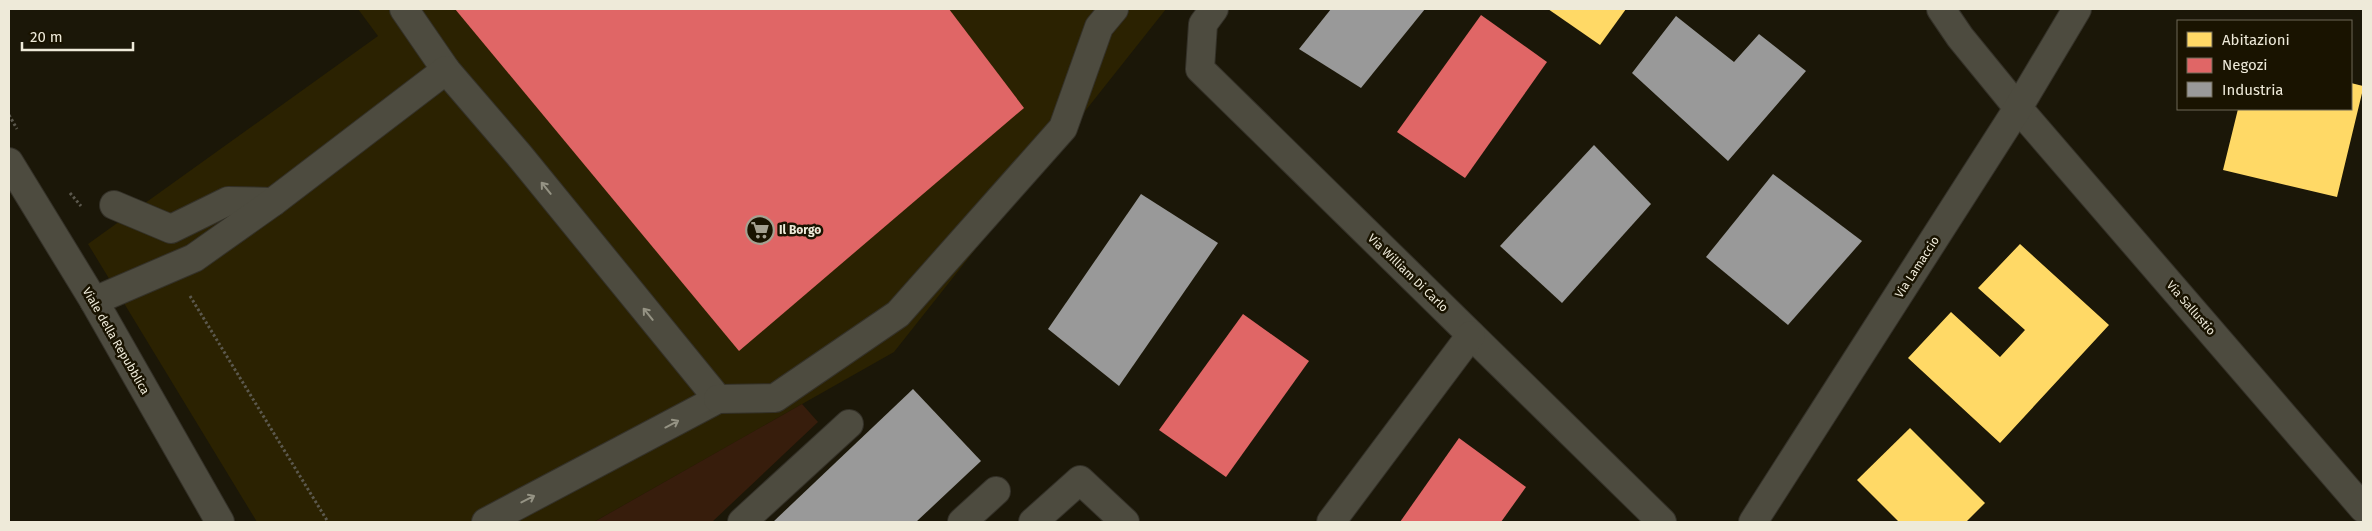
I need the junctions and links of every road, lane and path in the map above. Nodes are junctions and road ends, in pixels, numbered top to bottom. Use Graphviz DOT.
graph roads {
  1 [pos="404,9"];
  2 [pos="1114,9"];
  3 [pos="1214,9"];
  4 [pos="1941,9"];
  5 [pos="2076,9"];
  6 [pos="446,70"];
  7 [pos="2018,108"];
  8 [pos="9,115"];
  9 [pos="20,134"];
  10 [pos="9,162"];
  11 [pos="67,190"];
  12 [pos="273,202"];
  13 [pos="114,205"];
  14 [pos="86,211"];
  15 [pos="172,267"];
  16 [pos="94,301"];
  17 [pos="1471,335"];
  18 [pos="718,399"];
  19 [pos="849,424"];
  20 [pos="996,491"];
  21 [pos="2363,508"];
  22 [pos="220,522"];
  23 [pos="328,522"];
  24 [pos="486,522"];
  25 [pos="742,522"];
  26 [pos="962,522"];
  27 [pos="1033,522"];
  28 [pos="1125,522"];
  29 [pos="1331,522"];
  30 [pos="1662,522"];
  31 [pos="1753,522"];
  1 -- 6 [label="street"];
  2 -- 18 [label="street"];
  3 -- 17 [label="street, Via William Di Carlo"];
  4 -- 7 [label="street, Via Sallustio"];
  5 -- 7 [label="street, Via Lamaccio"];
  6 -- 12 [label="street"];
  18 -- 6 [label="street, one-way"];
  7 -- 21 [label="street, Via Sallustio"];
  7 -- 31 [label="street, Via Lamaccio"];
  8 -- 9 [label="path"];
  10 -- 16 [label="street, Viale della Repubblica"];
  11 -- 14 [label="path"];
  12 -- 13 [label="street"];
  12 -- 15 [label="street"];
  15 -- 16 [label="street"];
  15 -- 23 [label="path"];
  16 -- 22 [label="street, Viale della Repubblica"];
  17 -- 29 [label="street"];
  17 -- 30 [label="street, Via William Di Carlo"];
  24 -- 18 [label="street, one-way"];
  19 -- 25 [label="street"];
  20 -- 26 [label="street"];
  27 -- 28 [label="street"];
}
